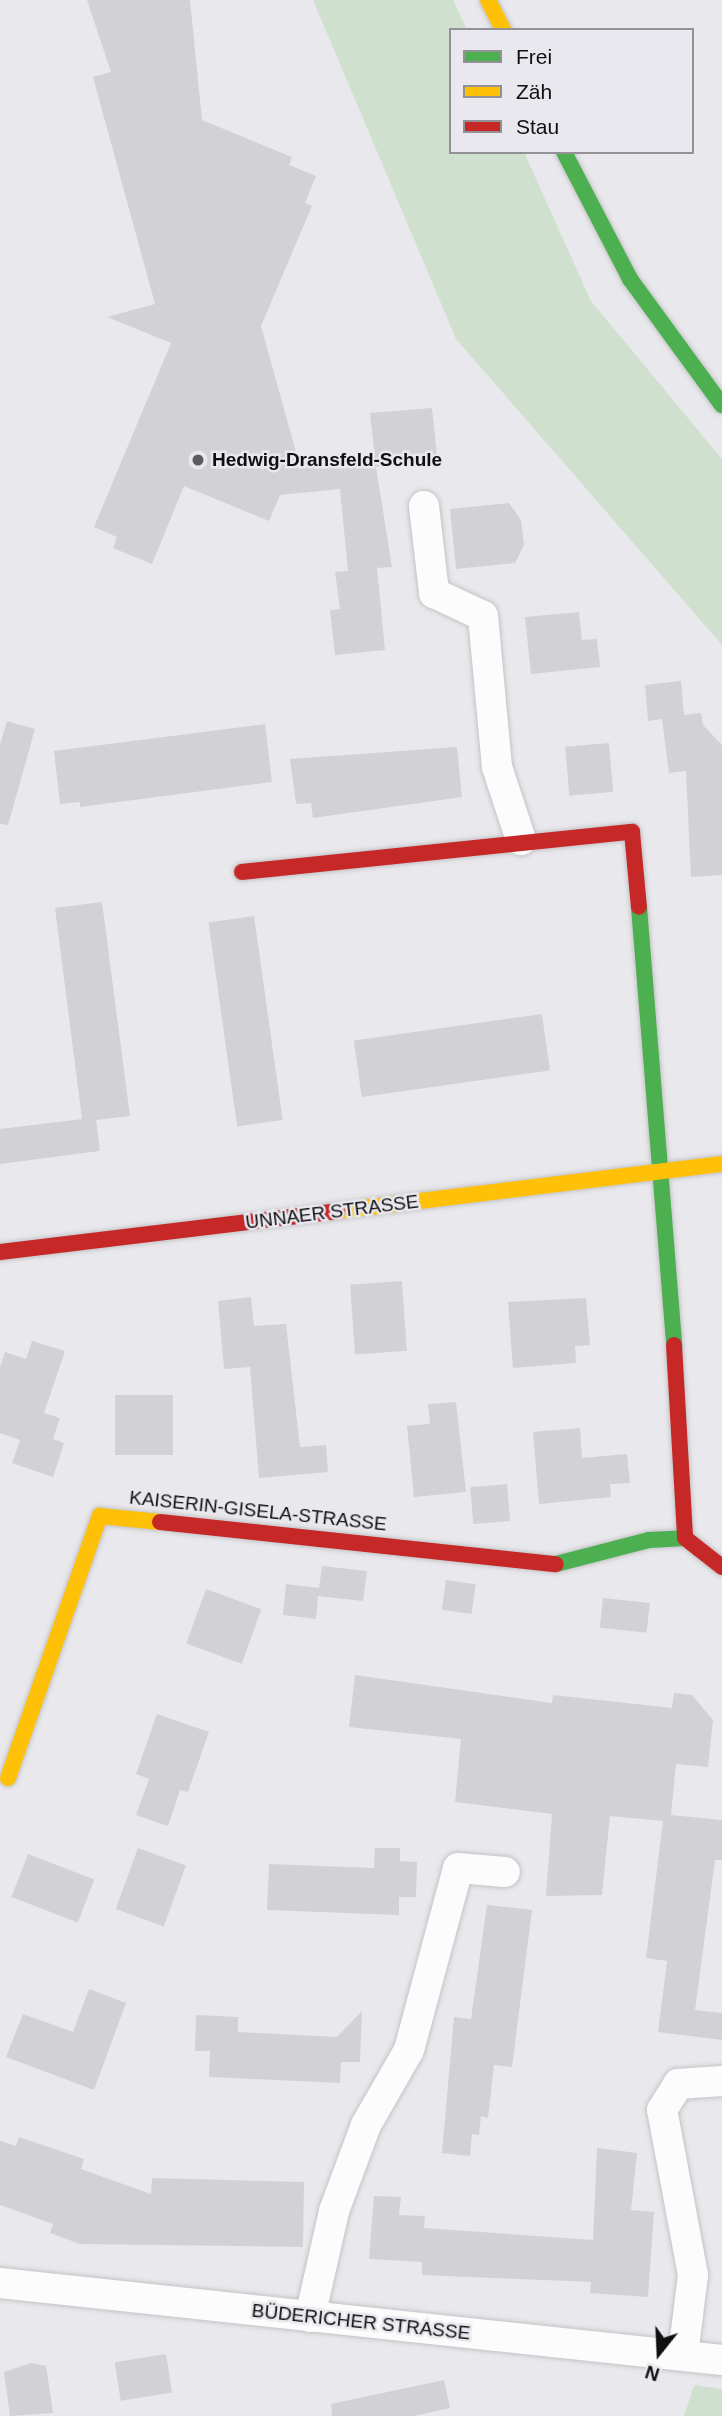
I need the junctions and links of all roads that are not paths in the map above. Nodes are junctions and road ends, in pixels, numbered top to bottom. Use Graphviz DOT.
graph roads {
  1 [pos="488,0"];
  2 [pos="502,28"];
  3 [pos="566,154"];
  4 [pos="722,405"];
  5 [pos="424,506"];
  6 [pos="521,840"];
  7 [pos="242,872"];
  8 [pos="722,1164"];
  9 [pos="664,1170"];
  10 [pos="0,1252"];
  11 [pos="685,1538"];
  12 [pos="722,1567"];
  13 [pos="8,1778"];
  14 [pos="505,1872"];
  15 [pos="722,2081"];
  16 [pos="0,2283"];
  17 [pos="310,2317"];
  18 [pos="683,2355"];
  19 [pos="722,2360"];
  1 -- 2 [label="street"];
  3 -- 4 [label="street"];
  5 -- 6 [label="street"];
  6 -- 7 [label="street"];
  6 -- 9 [label="street"];
  8 -- 9 [label="street, UNNAER STRASSE"];
  9 -- 10 [label="street, UNNAER STRASSE"];
  9 -- 11 [label="street"];
  11 -- 12 [label="street"];
  11 -- 13 [label="street, KAISERIN-GISELA-STRASSE"];
  14 -- 17 [label="street"];
  15 -- 18 [label="street"];
  16 -- 17 [label="street, BÜDERICHER STRASSE"];
  17 -- 18 [label="street, BÜDERICHER STRASSE"];
  18 -- 19 [label="street, BÜDERICHER STRASSE"];
}
